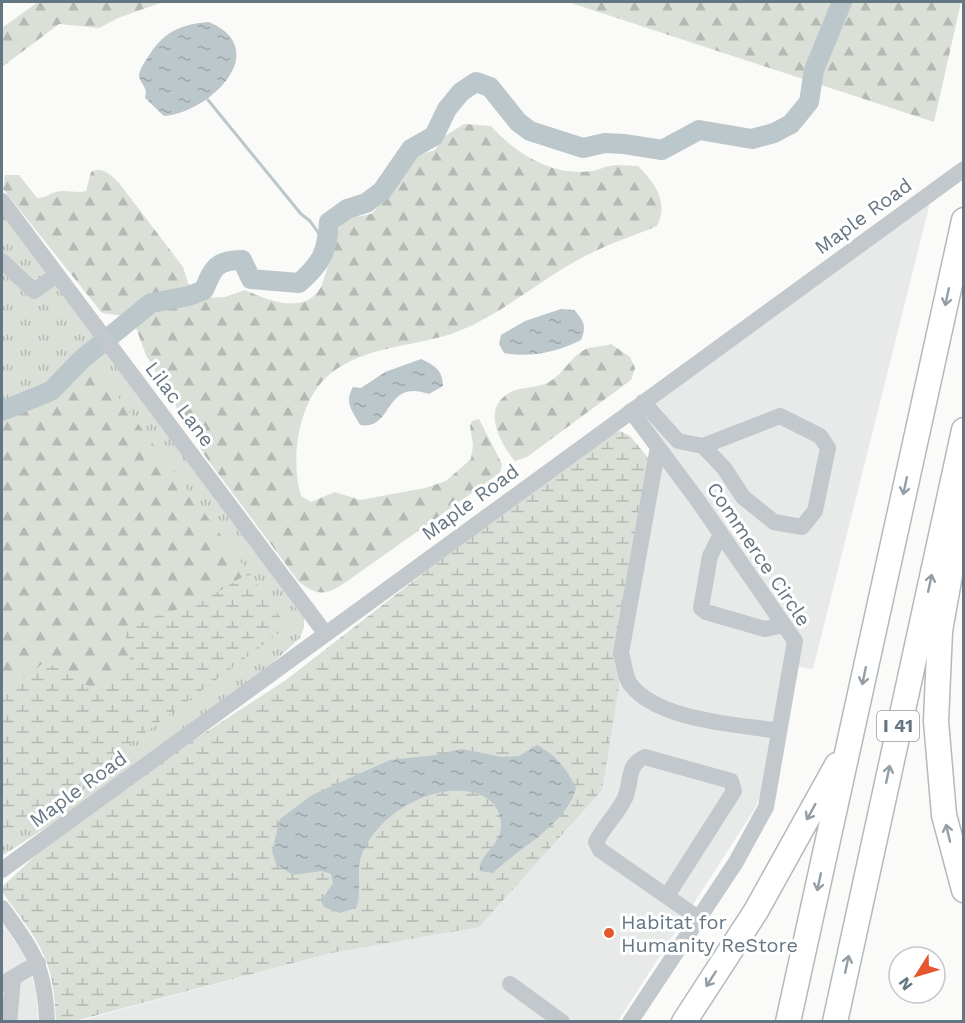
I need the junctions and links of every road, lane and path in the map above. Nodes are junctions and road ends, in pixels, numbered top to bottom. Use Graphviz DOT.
graph roads {
  1 [pos="963,169"];
  2 [pos="2,201"];
  3 [pos="963,220"];
  4 [pos="2,261"];
  5 [pos="57,275"];
  6 [pos="637,407"];
  7 [pos="963,430"];
  8 [pos="703,446"];
  9 [pos="658,447"];
  10 [pos="963,500"];
  11 [pos="721,534"];
  12 [pos="784,625"];
  13 [pos="325,633"];
  14 [pos="779,731"];
  15 [pos="849,742"];
  16 [pos="2,870"];
  17 [pos="963,890"];
  18 [pos="667,896"];
  19 [pos="2,908"];
  20 [pos="698,918"];
  21 [pos="38,963"];
  22 [pos="7,982"];
  23 [pos="510,984"];
  24 [pos="9,1022"];
  25 [pos="47,1022"];
  26 [pos="562,1022"];
  27 [pos="630,1022"];
  28 [pos="684,1022"];
  29 [pos="788,1022"];
  30 [pos="835,1022"];
  1 -- 6 [label="street, Maple Road"];
  2 -- 5 [label="street, Lilac Lane"];
  3 -- 15 [label="highway, I 41, one-way"];
  4 -- 5 [label="street"];
  5 -- 13 [label="street, Lilac Lane"];
  6 -- 8 [label="street"];
  6 -- 9 [label="street, Commerce Circle"];
  6 -- 13 [label="street, Maple Road"];
  30 -- 7 [label="highway, I 41, one-way"];
  8 -- 8 [label="street"];
  9 -- 11 [label="street, Commerce Circle"];
  9 -- 14 [label="street"];
  17 -- 10 [label="highway, one-way"];
  11 -- 12 [label="street, Commerce Circle"];
  11 -- 12 [label="street"];
  12 -- 14 [label="street, Commerce Circle"];
  13 -- 16 [label="street, Maple Road"];
  14 -- 20 [label="street, Commerce Circle"];
  15 -- 28 [label="highway, one-way"];
  15 -- 29 [label="highway, I 41, one-way"];
  18 -- 18 [label="street"];
  18 -- 20 [label="street"];
  19 -- 21 [label="street"];
  20 -- 27 [label="street, Commerce Circle"];
  21 -- 22 [label="street"];
  21 -- 25 [label="street"];
  22 -- 24 [label="street"];
  23 -- 26 [label="street"];
}
